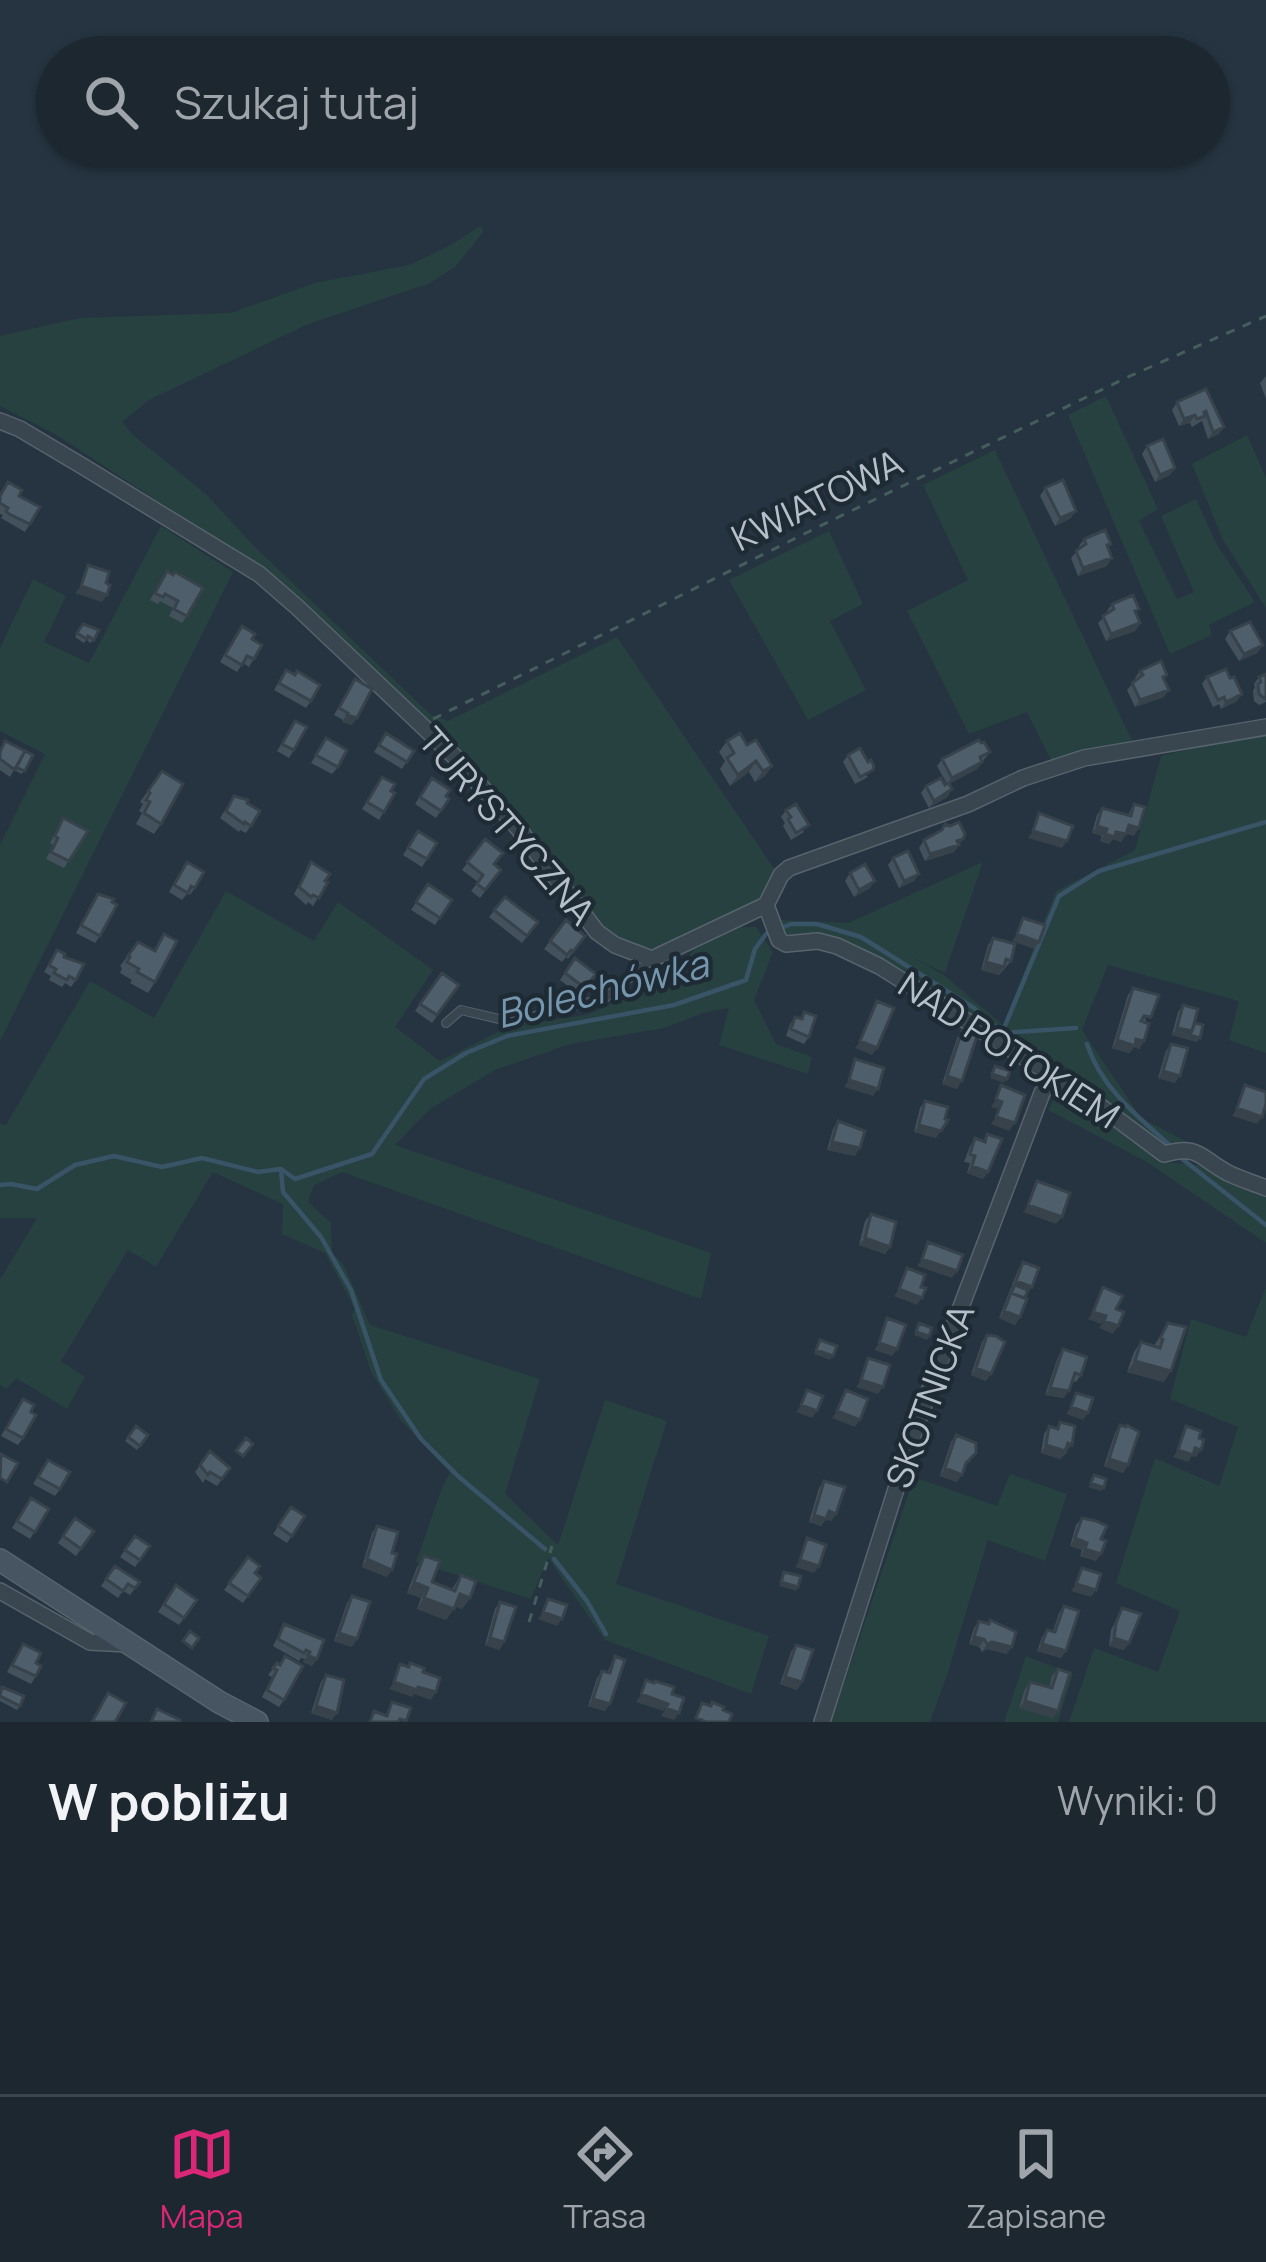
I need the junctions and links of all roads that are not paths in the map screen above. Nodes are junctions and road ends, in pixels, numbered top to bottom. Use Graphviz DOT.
graph roads {
  1 [pos="0,421"];
  2 [pos="1266,727"];
  3 [pos="768,912"];
  4 [pos="652,959"];
  5 [pos="446,1023"];
  6 [pos="1054,1075"];
  7 [pos="1266,1188"];
  8 [pos="0,1560"];
  9 [pos="0,1591"];
  10 [pos="127,1644"];
  11 [pos="257,1722"];
  12 [pos="822,1722"];
  1 -- 4 [label="street, TURYSTYCZNA"];
  2 -- 3 [label="street"];
  3 -- 4 [label="street"];
  3 -- 6 [label="street, NAD POTOKIEM"];
  4 -- 5 [label="lane"];
  6 -- 7 [label="street, NAD POTOKIEM"];
  6 -- 12 [label="street, SKOTNICKA"];
  8 -- 10 [label="street"];
  9 -- 10 [label="street"];
  10 -- 11 [label="street"];
}
